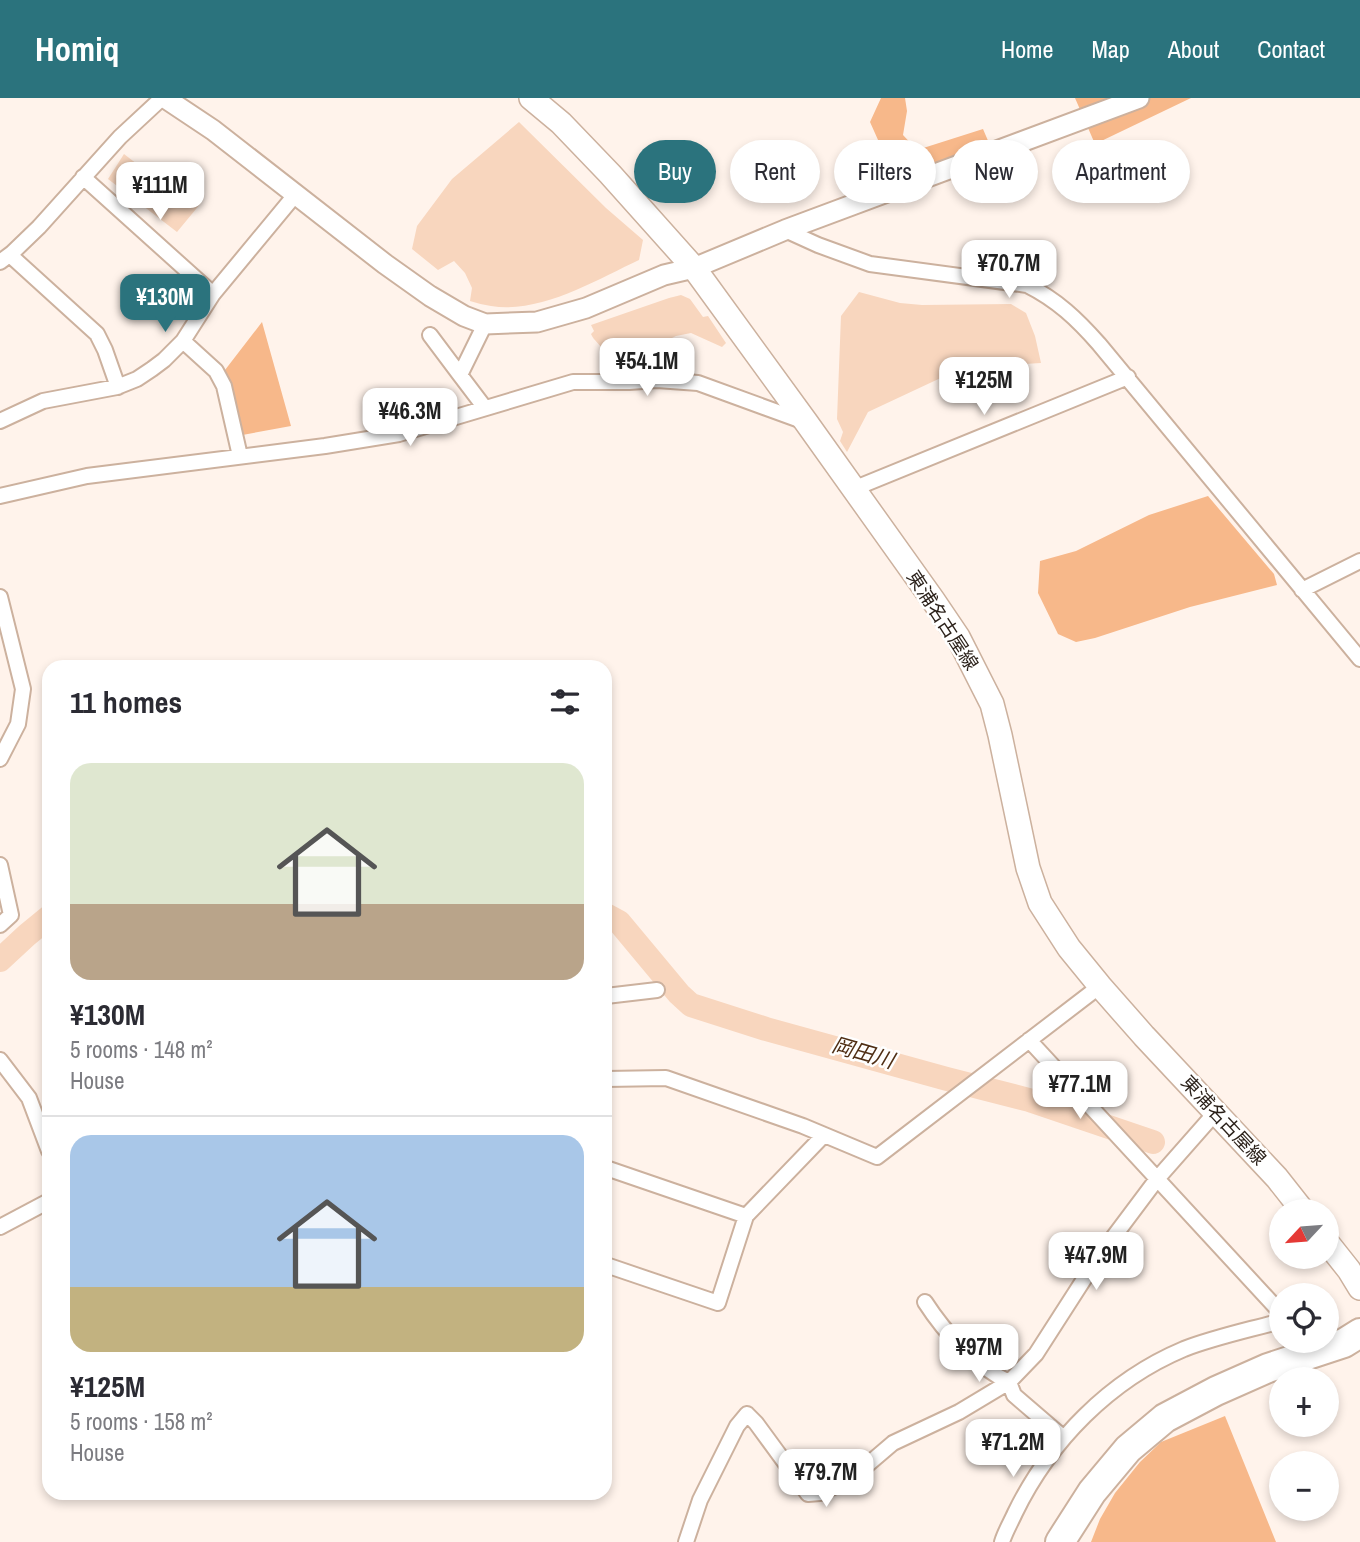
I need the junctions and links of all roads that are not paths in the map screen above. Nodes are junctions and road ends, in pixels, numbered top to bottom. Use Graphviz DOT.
graph roads {
  1 [pos="163,98"];
  2 [pos="531,98"];
  3 [pos="1139,98"];
  4 [pos="83,177"];
  5 [pos="295,195"];
  6 [pos="785,230"];
  7 [pos="5,259"];
  8 [pos="694,268"];
  9 [pos="213,293"];
  10 [pos="485,324"];
  11 [pos="430,335"];
  12 [pos="183,341"];
  13 [pos="460,375"];
  14 [pos="1128,377"];
  15 [pos="118,387"];
  16 [pos="485,408"];
  17 [pos="0,421"];
  18 [pos="806,422"];
  19 [pos="240,456"];
  20 [pos="853,489"];
  21 [pos="0,496"];
  22 [pos="1360,561"];
  23 [pos="1302,590"];
  24 [pos="0,597"];
  25 [pos="1360,659"];
  26 [pos="0,759"];
  27 [pos="0,865"];
  28 [pos="0,925"];
  29 [pos="1100,986"];
  30 [pos="657,990"];
  31 [pos="612,995"];
  32 [pos="1029,1040"];
  33 [pos="0,1060"];
  34 [pos="612,1079"];
  35 [pos="1216,1112"];
  36 [pos="42,1132"];
  37 [pos="824,1135"];
  38 [pos="612,1170"];
  39 [pos="1157,1179"];
  40 [pos="1294,1199"];
  41 [pos="42,1205"];
  42 [pos="746,1216"];
  43 [pos="0,1227"];
  44 [pos="1339,1257"];
  45 [pos="612,1267"];
  46 [pos="1360,1288"];
  47 [pos="1269,1300"];
  48 [pos="925,1301"];
  49 [pos="1269,1324"];
  50 [pos="1360,1324"];
  51 [pos="1339,1329"];
  52 [pos="1360,1333"];
  53 [pos="1269,1353"];
  54 [pos="1009,1382"];
  55 [pos="1064,1438"];
  56 [pos="686,1542"];
  57 [pos="1002,1542"];
  58 [pos="1045,1542"];
  59 [pos="1060,1542"];
  1 -- 4 [label="street"];
  1 -- 5 [label="street"];
  2 -- 8 [label="main road, 東浦名古屋線"];
  3 -- 6 [label="street"];
  4 -- 7 [label="street"];
  4 -- 9 [label="street"];
  5 -- 9 [label="street"];
  5 -- 10 [label="street"];
  6 -- 8 [label="street"];
  6 -- 14 [label="street"];
  7 -- 15 [label="street"];
  8 -- 10 [label="street"];
  8 -- 18 [label="main road, 東浦名古屋線"];
  9 -- 12 [label="street"];
  10 -- 13 [label="street"];
  11 -- 13 [label="street"];
  12 -- 15 [label="street"];
  12 -- 19 [label="street"];
  13 -- 16 [label="street"];
  14 -- 20 [label="street"];
  14 -- 23 [label="street"];
  15 -- 17 [label="street"];
  16 -- 18 [label="street"];
  16 -- 19 [label="street"];
  18 -- 20 [label="main road, 東浦名古屋線"];
  19 -- 21 [label="street"];
  20 -- 29 [label="main road, 東浦名古屋線"];
  22 -- 23 [label="street"];
  23 -- 25 [label="street"];
  24 -- 26 [label="street"];
  27 -- 28 [label="street"];
  29 -- 32 [label="street"];
  29 -- 35 [label="main road, 東浦名古屋線"];
  30 -- 31 [label="street"];
  32 -- 37 [label="street"];
  32 -- 39 [label="street"];
  33 -- 36 [label="street"];
  34 -- 37 [label="street"];
  35 -- 39 [label="street"];
  35 -- 40 [label="main road, 東浦名古屋線"];
  37 -- 42 [label="street"];
  38 -- 42 [label="street"];
  39 -- 47 [label="street"];
  39 -- 54 [label="street"];
  41 -- 43 [label="street"];
  42 -- 45 [label="street"];
  44 -- 46 [label="main road"];
  48 -- 54 [label="street"];
  49 -- 55 [label="street"];
  50 -- 51 [label="highway"];
  52 -- 59 [label="highway"];
  53 -- 58 [label="highway"];
  54 -- 55 [label="street"];
  54 -- 56 [label="street"];
  55 -- 57 [label="street"];
}
